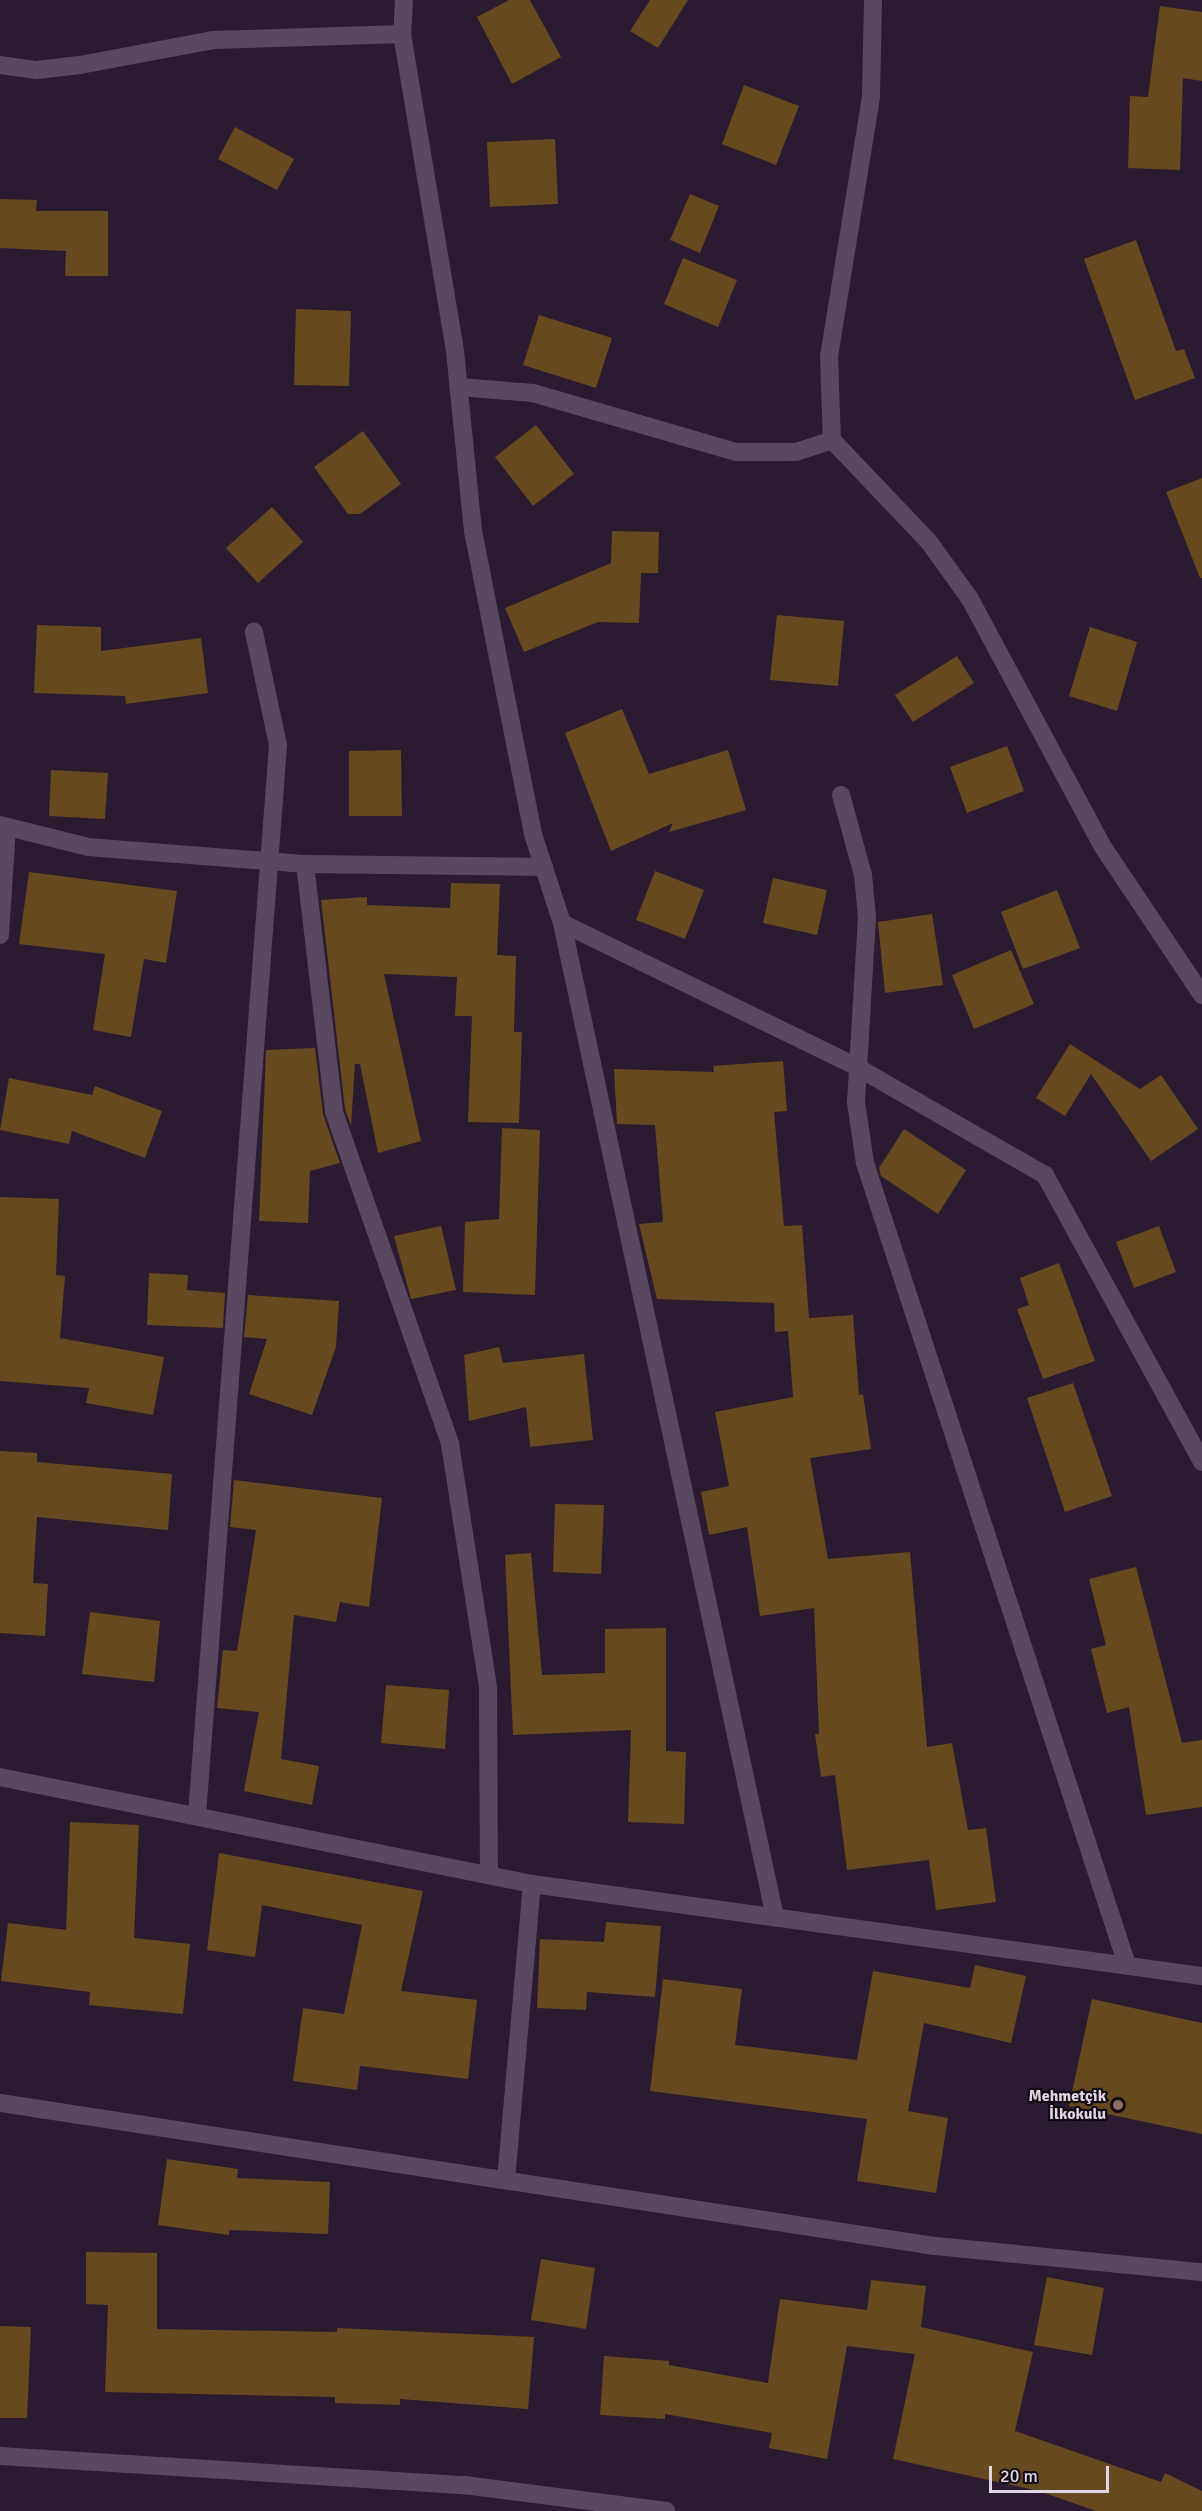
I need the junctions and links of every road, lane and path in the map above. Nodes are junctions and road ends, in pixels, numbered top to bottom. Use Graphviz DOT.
graph roads {
  1 [pos="404,0"];
  2 [pos="873,0"];
  3 [pos="402,34"];
  4 [pos="0,65"];
  5 [pos="459,387"];
  6 [pos="832,440"];
  7 [pos="254,632"];
  8 [pos="841,795"];
  9 [pos="4,826"];
  10 [pos="266,861"];
  11 [pos="305,864"];
  12 [pos="544,867"];
  13 [pos="562,923"];
  14 [pos="0,935"];
  15 [pos="1202,995"];
  16 [pos="857,1067"];
  17 [pos="1202,1462"];
  18 [pos="0,1777"];
  19 [pos="196,1815"];
  20 [pos="489,1875"];
  21 [pos="532,1884"];
  22 [pos="776,1917"];
  23 [pos="1127,1965"];
  24 [pos="1202,1977"];
  25 [pos="0,2103"];
  26 [pos="506,2180"];
  27 [pos="1202,2272"];
  28 [pos="0,2456"];
  29 [pos="666,2511"];
  1 -- 3 [label="street"];
  2 -- 6 [label="street"];
  3 -- 4 [label="street"];
  3 -- 5 [label="street"];
  5 -- 6 [label="street"];
  5 -- 12 [label="street"];
  6 -- 15 [label="street"];
  7 -- 10 [label="street"];
  8 -- 16 [label="street"];
  9 -- 10 [label="street"];
  9 -- 14 [label="street"];
  10 -- 11 [label="street"];
  10 -- 19 [label="street"];
  11 -- 12 [label="street"];
  11 -- 20 [label="street"];
  12 -- 13 [label="street"];
  13 -- 16 [label="street"];
  13 -- 22 [label="street"];
  16 -- 17 [label="street"];
  16 -- 23 [label="street"];
  18 -- 19 [label="street"];
  19 -- 20 [label="street"];
  20 -- 21 [label="street"];
  21 -- 22 [label="street"];
  21 -- 26 [label="street"];
  22 -- 23 [label="street"];
  23 -- 24 [label="street"];
  25 -- 26 [label="street"];
  26 -- 27 [label="street"];
  28 -- 29 [label="street"];
}
